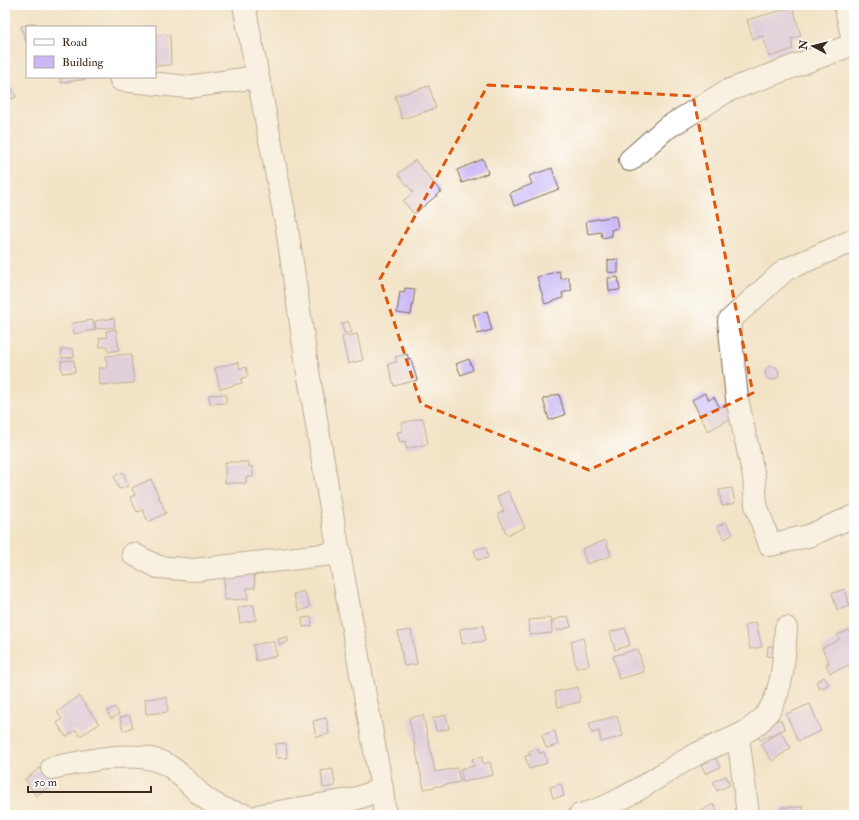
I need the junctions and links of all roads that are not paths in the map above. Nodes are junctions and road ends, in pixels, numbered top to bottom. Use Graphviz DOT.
graph roads {
  1 [pos="244,5"];
  2 [pos="845,5"];
  3 [pos="854,44"];
  4 [pos="257,77"];
  5 [pos="121,80"];
  6 [pos="630,160"];
  7 [pos="854,240"];
  8 [pos="854,516"];
  9 [pos="340,553"];
  10 [pos="133,554"];
  11 [pos="786,628"];
  12 [pos="738,736"];
  13 [pos="52,768"];
  14 [pos="382,789"];
  15 [pos="246,815"];
  16 [pos="261,815"];
  17 [pos="385,815"];
  18 [pos="580,815"];
  19 [pos="748,815"];
  1 -- 4 [label="street"];
  2 -- 3 [label="street"];
  3 -- 6 [label="street"];
  4 -- 5 [label="street"];
  4 -- 9 [label="street"];
  7 -- 8 [label="street"];
  9 -- 10 [label="street"];
  9 -- 14 [label="street"];
  11 -- 12 [label="street"];
  12 -- 18 [label="street"];
  12 -- 19 [label="street"];
  13 -- 15 [label="street"];
  14 -- 16 [label="street"];
  14 -- 17 [label="street"];
}
